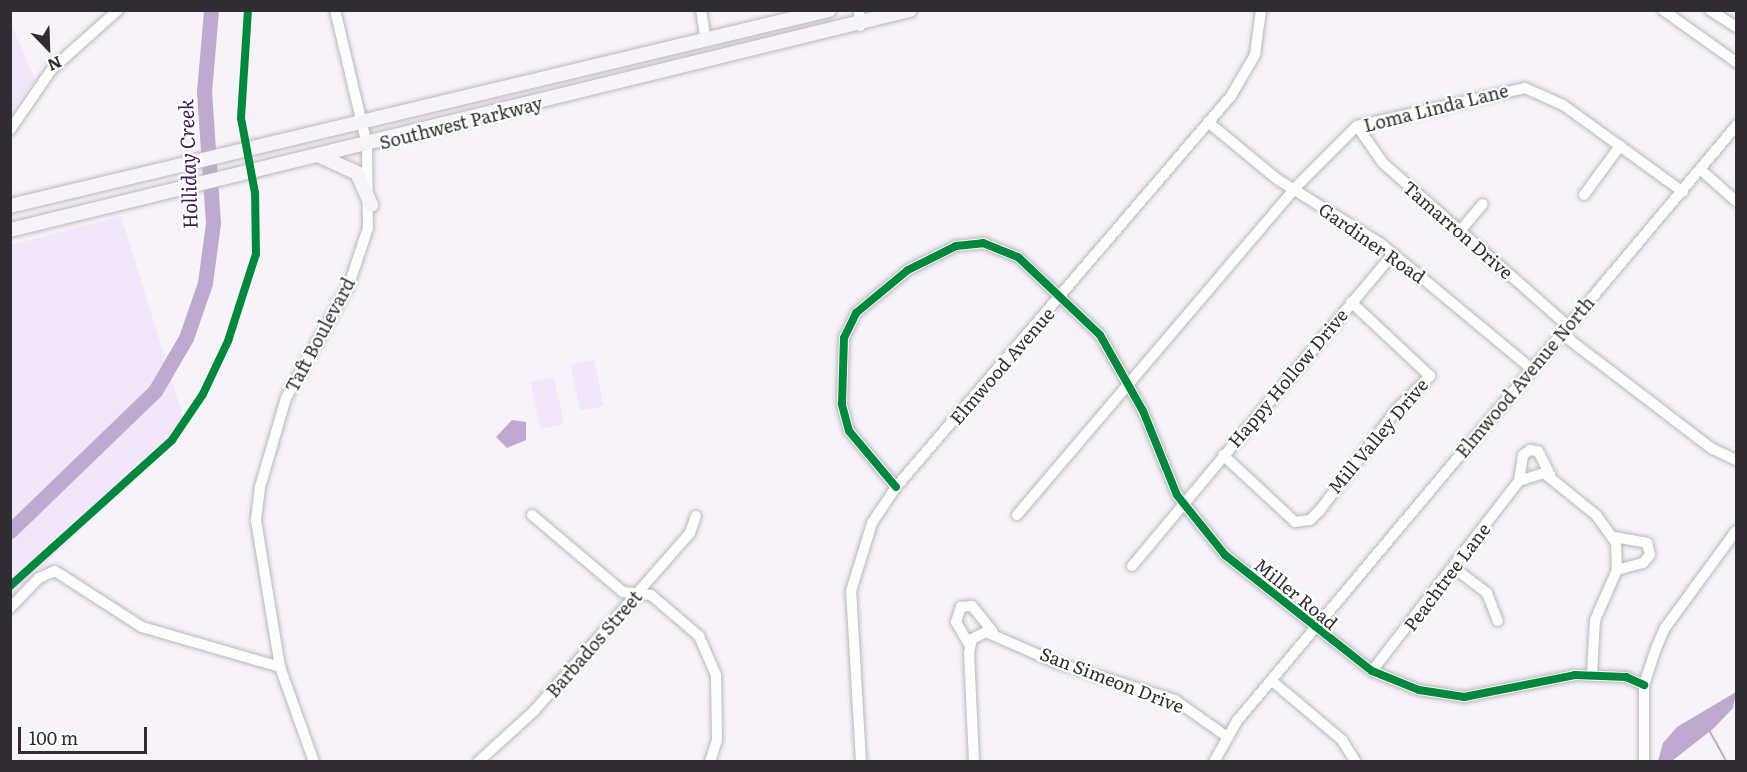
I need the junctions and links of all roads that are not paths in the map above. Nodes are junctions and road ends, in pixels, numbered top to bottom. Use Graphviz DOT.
graph roads {
  1 [pos="118,10"];
  2 [pos="335,10"];
  3 [pos="701,10"];
  4 [pos="829,10"];
  5 [pos="859,10"];
  6 [pos="910,10"];
  7 [pos="1261,10"];
  8 [pos="1663,10"];
  9 [pos="1710,10"];
  10 [pos="860,26"];
  11 [pos="1737,27"];
  12 [pos="706,40"];
  13 [pos="1737,62"];
  14 [pos="518,87"];
  15 [pos="526,107"];
  16 [pos="1208,122"];
  17 [pos="362,125"];
  18 [pos="1357,126"];
  19 [pos="1737,126"];
  20 [pos="10,130"];
  21 [pos="368,145"];
  22 [pos="1620,146"];
  23 [pos="318,155"];
  24 [pos="1701,170"];
  25 [pos="1294,189"];
  26 [pos="1683,192"];
  27 [pos="1584,195"];
  28 [pos="1737,201"];
  29 [pos="1483,204"];
  30 [pos="371,205"];
  31 [pos="10,206"];
  32 [pos="10,230"];
  33 [pos="1460,231"];
  34 [pos="1394,254"];
  35 [pos="1062,297"];
  36 [pos="1351,303"];
  37 [pos="1565,330"];
  38 [pos="1532,369"];
  39 [pos="1129,383"];
  40 [pos="1223,455"];
  41 [pos="1737,460"];
  42 [pos="1551,475"];
  43 [pos="1519,481"];
  44 [pos="896,487"];
  45 [pos="1182,502"];
  46 [pos="532,515"];
  47 [pos="1017,515"];
  48 [pos="696,516"];
  49 [pos="1737,531"];
  50 [pos="1614,537"];
  51 [pos="1132,566"];
  52 [pos="1454,568"];
  53 [pos="1617,570"];
  54 [pos="639,592"];
  55 [pos="10,609"];
  56 [pos="1498,621"];
  57 [pos="1316,630"];
  58 [pos="993,632"];
  59 [pos="970,646"];
  60 [pos="280,667"];
  61 [pos="1372,671"];
  62 [pos="1592,674"];
  63 [pos="1272,681"];
  64 [pos="1644,685"];
  65 [pos="1226,736"];
  66 [pos="314,762"];
  67 [pos="478,762"];
  68 [pos="710,762"];
  69 [pos="861,762"];
  70 [pos="974,762"];
  71 [pos="1214,762"];
  72 [pos="1356,762"];
  73 [pos="1644,762"];
  1 -- 20 [label="street"];
  2 -- 17 [label="street, Taft Boulevard"];
  3 -- 12 [label="street"];
  4 -- 12 [label="main road, Southwest Parkway"];
  5 -- 10 [label="street"];
  6 -- 10 [label="main road, Southwest Parkway"];
  7 -- 16 [label="street, Elmwood Avenue"];
  8 -- 13 [label="street"];
  9 -- 11 [label="street"];
  10 -- 15 [label="main road, Southwest Parkway"];
  12 -- 14 [label="main road, Southwest Parkway"];
  14 -- 15 [label="main road"];
  14 -- 17 [label="main road, Southwest Parkway"];
  15 -- 21 [label="main road, Southwest Parkway"];
  16 -- 25 [label="street, Gardiner Road"];
  16 -- 35 [label="street, Elmwood Avenue"];
  17 -- 21 [label="street, Taft Boulevard"];
  17 -- 31 [label="main road, Southwest Parkway"];
  18 -- 22 [label="street, Loma Linda Lane"];
  18 -- 25 [label="street, Loma Linda Lane"];
  18 -- 33 [label="street, Tamarron Drive"];
  19 -- 24 [label="street, Elmwood Avenue North"];
  21 -- 23 [label="main road, Southwest Parkway"];
  21 -- 30 [label="street, Taft Boulevard"];
  22 -- 26 [label="street, Loma Linda Lane"];
  22 -- 27 [label="street"];
  23 -- 30 [label="main road"];
  23 -- 32 [label="main road, Southwest Parkway"];
  24 -- 26 [label="street, Elmwood Avenue North"];
  24 -- 28 [label="street"];
  25 -- 34 [label="street, Gardiner Road"];
  25 -- 39 [label="street, Loma Linda Lane"];
  26 -- 37 [label="street, Elmwood Avenue North"];
  29 -- 33 [label="street"];
  30 -- 60 [label="street, Taft Boulevard"];
  33 -- 37 [label="street, Tamarron Drive"];
  34 -- 36 [label="street, Happy Hollow Drive"];
  34 -- 38 [label="street, Gardiner Road"];
  35 -- 39 [label="street, Miller Road"];
  35 -- 44 [label="street, Elmwood Avenue"];
  35 -- 44 [label="street, Miller Road"];
  36 -- 40 [label="street, Happy Hollow Drive"];
  36 -- 40 [label="street, Mill Valley Drive"];
  37 -- 38 [label="street, Elmwood Avenue North"];
  37 -- 41 [label="street, Tamarron Drive"];
  38 -- 57 [label="street, Elmwood Avenue North"];
  39 -- 45 [label="street, Miller Road"];
  39 -- 47 [label="street, Loma Linda Lane"];
  40 -- 45 [label="street, Happy Hollow Drive"];
  42 -- 43 [label="street"];
  42 -- 43 [label="street, Peachtree Lane"];
  42 -- 50 [label="street, Peachtree Lane"];
  43 -- 52 [label="street, Peachtree Lane"];
  44 -- 69 [label="street, Elmwood Avenue"];
  45 -- 51 [label="street, Happy Hollow Drive"];
  45 -- 57 [label="street, Miller Road"];
  46 -- 54 [label="street"];
  48 -- 54 [label="street, Barbados Street"];
  49 -- 64 [label="street"];
  50 -- 53 [label="street"];
  50 -- 53 [label="street"];
  52 -- 56 [label="street"];
  52 -- 61 [label="street, Peachtree Lane"];
  53 -- 62 [label="street"];
  54 -- 67 [label="street, Barbados Street"];
  54 -- 68 [label="street"];
  55 -- 60 [label="street"];
  57 -- 61 [label="street, Miller Road"];
  57 -- 63 [label="street, Elmwood Avenue North"];
  58 -- 59 [label="street"];
  58 -- 59 [label="street, San Simeon Drive"];
  58 -- 65 [label="street, San Simeon Drive"];
  59 -- 70 [label="street, San Simeon Drive"];
  60 -- 66 [label="street, Taft Boulevard"];
  61 -- 62 [label="street, Miller Road"];
  62 -- 64 [label="street, Miller Road"];
  63 -- 65 [label="street, Elmwood Avenue North"];
  63 -- 72 [label="street"];
  64 -- 73 [label="street"];
  65 -- 71 [label="street, Elmwood Avenue North"];
}
